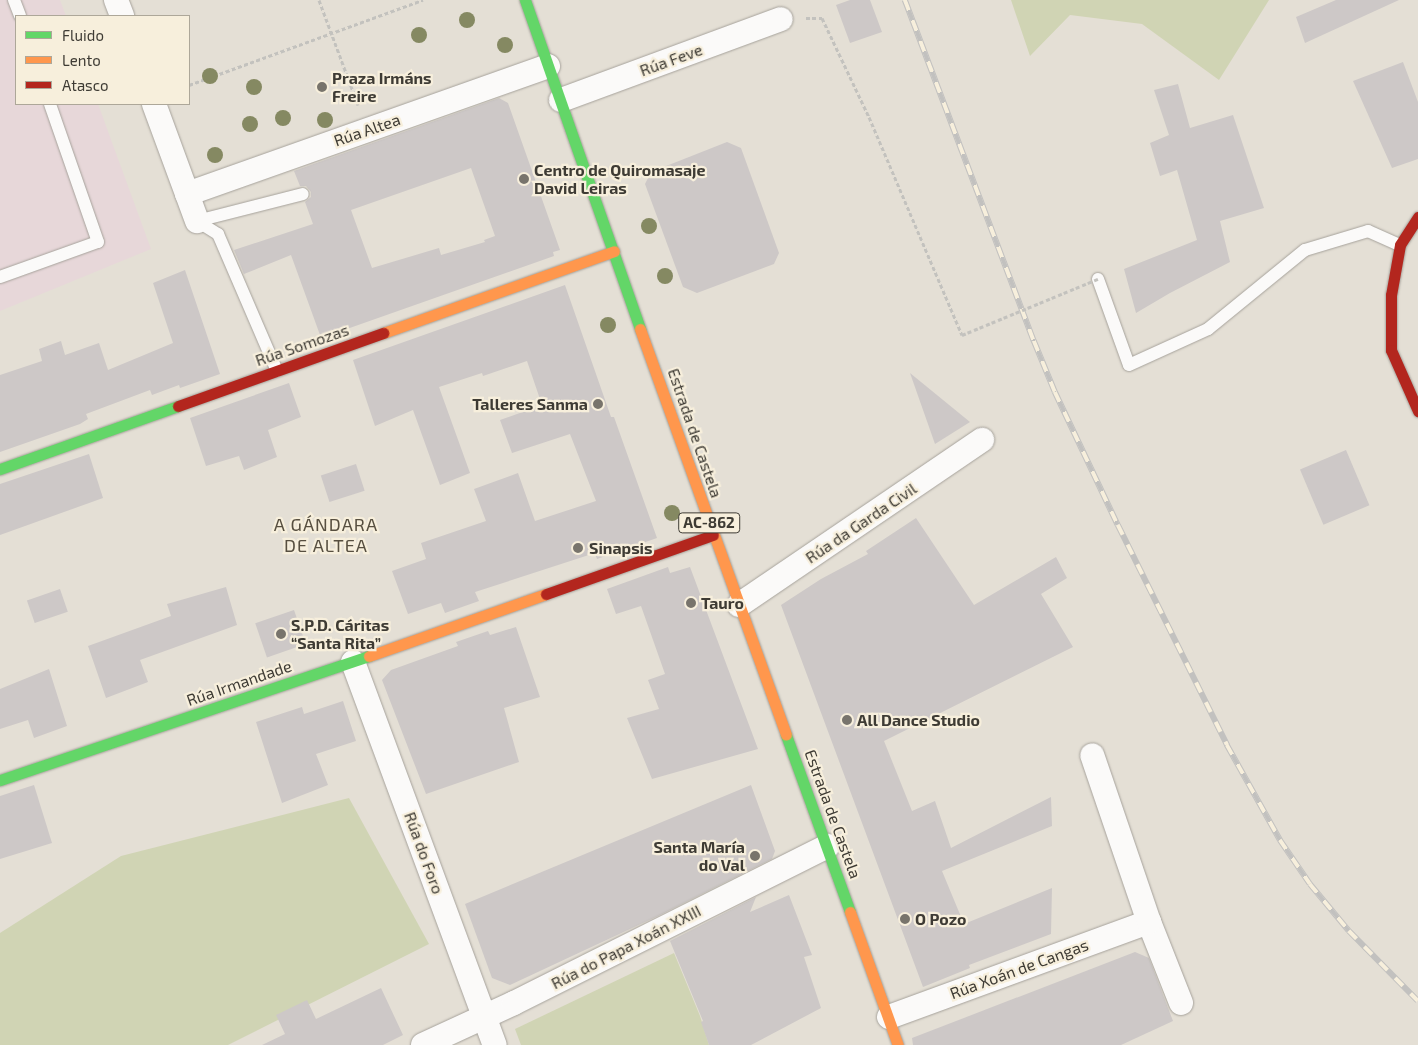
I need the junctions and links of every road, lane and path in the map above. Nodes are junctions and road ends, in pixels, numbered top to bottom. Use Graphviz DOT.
graph roads {
  1 [pos="14,0"];
  2 [pos="116,0"];
  3 [pos="319,0"];
  4 [pos="423,0"];
  5 [pos="524,0"];
  6 [pos="20,15"];
  7 [pos="122,15"];
  8 [pos="781,19"];
  9 [pos="332,33"];
  10 [pos="548,66"];
  11 [pos="190,85"];
  12 [pos="561,100"];
  13 [pos="50,105"];
  14 [pos="154,105"];
  15 [pos="367,130"];
  16 [pos="187,194"];
  17 [pos="303,194"];
  18 [pos="1418,216"];
  19 [pos="197,221"];
  20 [pos="1400,245"];
  21 [pos="614,252"];
  22 [pos="0,277"];
  23 [pos="1098,279"];
  24 [pos="277,371"];
  25 [pos="1418,411"];
  26 [pos="982,440"];
  27 [pos="0,469"];
  28 [pos="713,535"];
  29 [pos="739,605"];
  30 [pos="353,662"];
  31 [pos="1092,755"];
  32 [pos="0,780"];
  33 [pos="828,846"];
  34 [pos="1149,922"];
  35 [pos="1181,1003"];
  36 [pos="484,1016"];
  37 [pos="889,1017"];
  38 [pos="423,1045"];
  39 [pos="495,1045"];
  40 [pos="898,1045"];
  1 -- 6 [label="lane"];
  2 -- 7 [label="street"];
  3 -- 9 [label="path"];
  4 -- 9 [label="path"];
  5 -- 10 [label="street, Estrada de Castela / AC-862"];
  8 -- 12 [label="street, Rúa Feve"];
  8 -- 23 [label="path, bridge"];
  9 -- 11 [label="path"];
  9 -- 15 [label="path"];
  10 -- 12 [label="street, Estrada de Castela / AC-862"];
  10 -- 15 [label="street, Rúa Altea"];
  12 -- 21 [label="street, Estrada de Castela / AC-862"];
  13 -- 22 [label="lane"];
  14 -- 16 [label="street"];
  15 -- 16 [label="street, Rúa Altea"];
  16 -- 19 [label="street"];
  17 -- 19 [label="lane"];
  18 -- 20 [label="street"];
  19 -- 24 [label="lane"];
  20 -- 23 [label="lane"];
  20 -- 25 [label="street"];
  21 -- 24 [label="street, Rúa Somozas"];
  21 -- 28 [label="street, Estrada de Castela / AC-862"];
  24 -- 27 [label="street, Rúa Somozas"];
  26 -- 29 [label="street, Rúa da Garda Civil"];
  28 -- 29 [label="street, Estrada de Castela / AC-862"];
  28 -- 30 [label="street, Rúa Irmandade"];
  29 -- 33 [label="street, Estrada de Castela / AC-862"];
  30 -- 32 [label="street, Rúa Irmandade"];
  30 -- 36 [label="street, Rúa do Foro"];
  31 -- 34 [label="street"];
  33 -- 36 [label="street, Rúa do Papa Xoán XXIII"];
  33 -- 37 [label="street, Estrada de Castela / AC-862"];
  34 -- 35 [label="street"];
  34 -- 37 [label="street, Rúa Xoán de Cangas"];
  36 -- 38 [label="street, Rúa do Papa Xoán XXIII"];
  36 -- 39 [label="street, Rúa do Foro"];
  37 -- 40 [label="street, Estrada de Castela / AC-862"];
}
